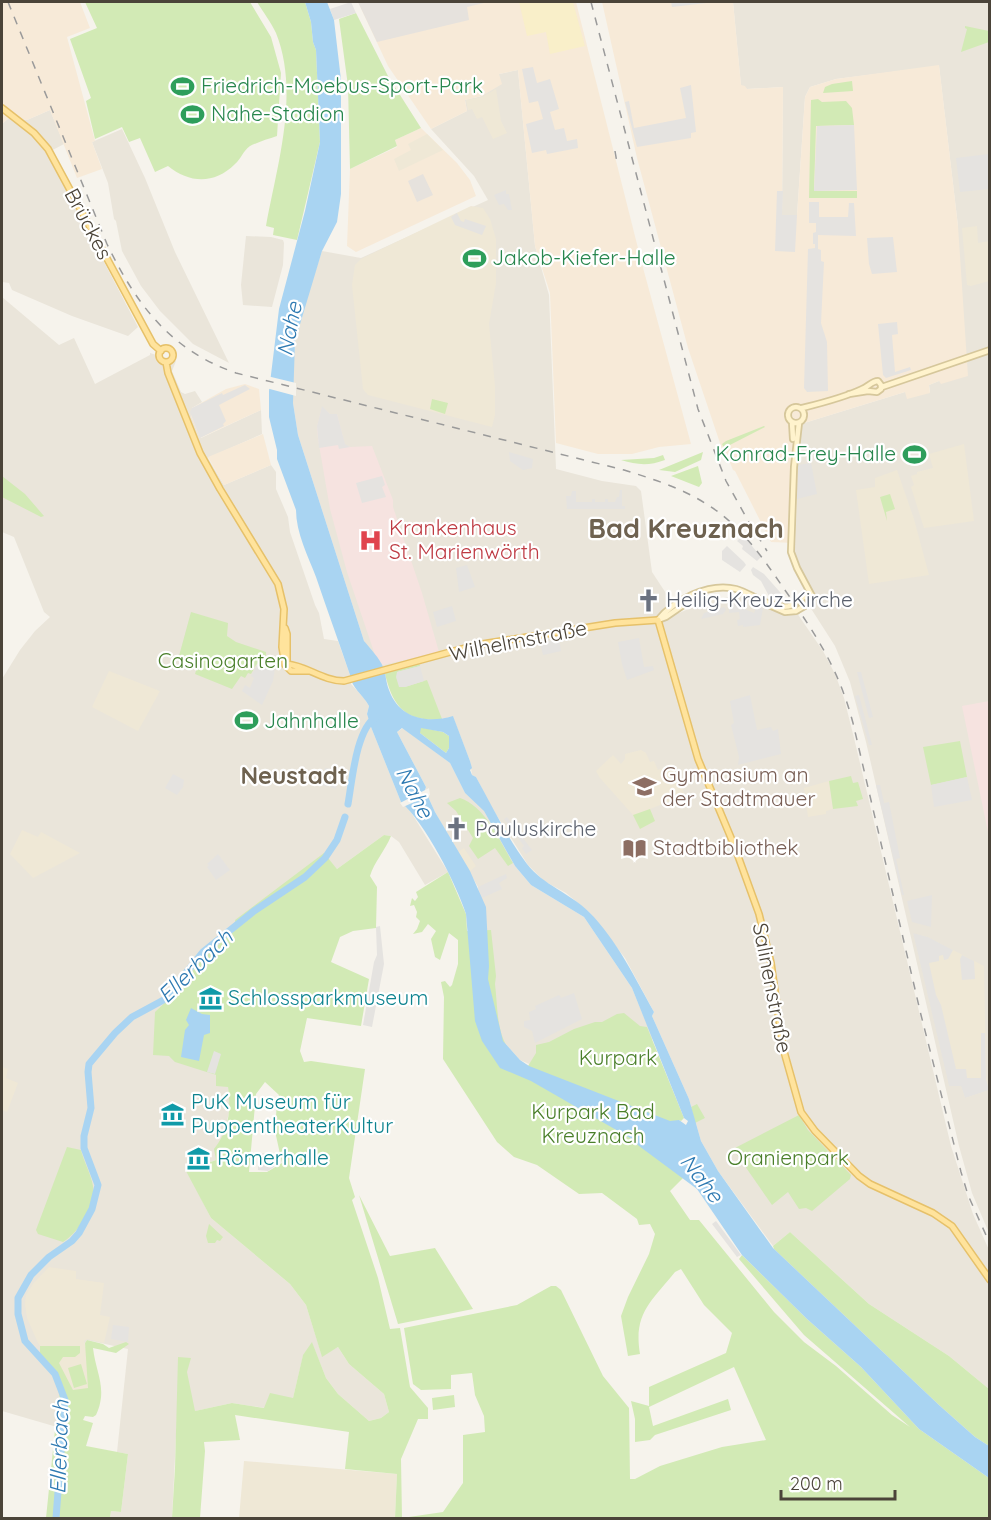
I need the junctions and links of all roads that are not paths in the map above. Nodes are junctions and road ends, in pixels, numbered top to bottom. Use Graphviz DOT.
graph roads {
  1 [pos="2,108"];
  2 [pos="990,350"];
  3 [pos="161,351"];
  4 [pos="166,362"];
  5 [pos="870,385"];
  6 [pos="881,385"];
  7 [pos="872,391"];
  8 [pos="849,394"];
  9 [pos="803,411"];
  10 [pos="792,422"];
  11 [pos="799,423"];
  12 [pos="795,451"];
  13 [pos="809,590"];
  14 [pos="804,597"];
  15 [pos="813,598"];
  16 [pos="759,599"];
  17 [pos="657,618"];
  18 [pos="285,628"];
  19 [pos="305,670"];
  20 [pos="990,1280"];
  1 -- 3 [label="main road, Brückes"];
  2 -- 6 [label="main road"];
  3 -- 4 [label="main road"];
  3 -- 4 [label="main road"];
  4 -- 18 [label="main road"];
  5 -- 6 [label="main road"];
  5 -- 7 [label="main road"];
  5 -- 8 [label="main road"];
  6 -- 7 [label="main road"];
  7 -- 8 [label="main road"];
  8 -- 9 [label="main road"];
  9 -- 10 [label="main road"];
  9 -- 11 [label="main road"];
  10 -- 11 [label="main road"];
  10 -- 12 [label="main road"];
  11 -- 12 [label="main road"];
  12 -- 13 [label="main road"];
  13 -- 14 [label="main road"];
  13 -- 15 [label="main road"];
  14 -- 15 [label="main road"];
  14 -- 16 [label="main road, Wilhelmstraße, bridge"];
  15 -- 16 [label="main road, Wilhelmstraße, bridge"];
  16 -- 17 [label="main road, Wilhelmstraße"];
  17 -- 19 [label="main road, Wilhelmstraße"];
  17 -- 20 [label="main road, Salinenstraße"];
  18 -- 19 [label="main road"];
  18 -- 19 [label="main road"];
}
